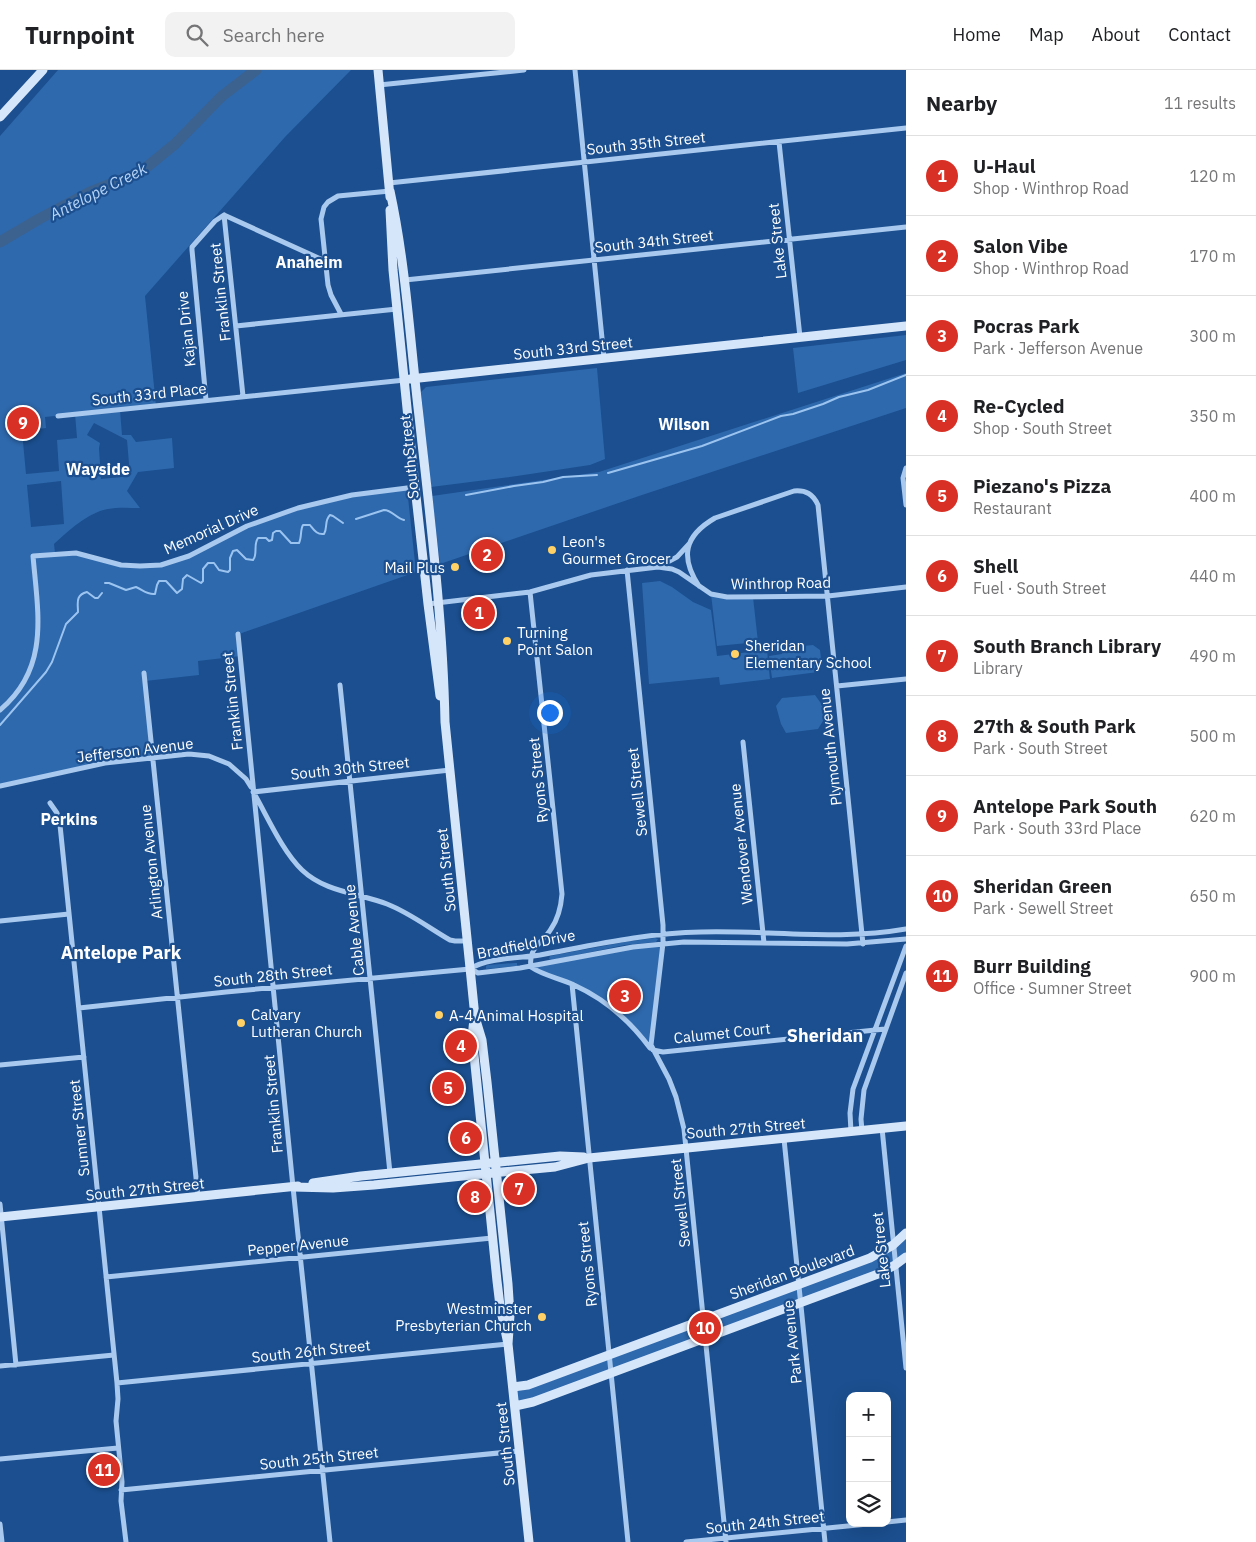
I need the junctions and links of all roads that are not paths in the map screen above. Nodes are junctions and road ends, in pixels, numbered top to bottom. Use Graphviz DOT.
graph roads {
  1 [pos="43,70"];
  2 [pos="378,70"];
  3 [pos="524,70"];
  4 [pos="575,70"];
  5 [pos="379,85"];
  6 [pos="0,116"];
  7 [pos="906,128"];
  8 [pos="780,142"];
  9 [pos="584,162"];
  10 [pos="390,187"];
  11 [pos="224,215"];
  12 [pos="906,227"];
  13 [pos="790,239"];
  14 [pos="594,260"];
  15 [pos="325,261"];
  16 [pos="405,280"];
  17 [pos="397,309"];
  18 [pos="341,314"];
  19 [pos="236,326"];
  20 [pos="906,326"];
  21 [pos="800,337"];
  22 [pos="604,358"];
  23 [pos="415,379"];
  24 [pos="405,380"];
  25 [pos="243,396"];
  26 [pos="206,400"];
  27 [pos="58,416"];
  28 [pos="906,468"];
  29 [pos="415,487"];
  30 [pos="906,506"];
  31 [pos="689,544"];
  32 [pos="658,567"];
  33 [pos="627,570"];
  34 [pos="699,586"];
  35 [pos="906,587"];
  36 [pos="530,592"];
  37 [pos="828,596"];
  38 [pos="438,602"];
  39 [pos="428,604"];
  40 [pos="238,634"];
  41 [pos="144,673"];
  42 [pos="906,679"];
  43 [pos="340,685"];
  44 [pos="837,686"];
  45 [pos="0,710"];
  46 [pos="445,722"];
  47 [pos="743,742"];
  48 [pos="152,757"];
  49 [pos="450,770"];
  50 [pos="351,781"];
  51 [pos="0,786"];
  52 [pos="254,792"];
  53 [pos="50,803"];
  54 [pos="363,896"];
  55 [pos="69,914"];
  56 [pos="0,921"];
  57 [pos="906,930"];
  58 [pos="763,933"];
  59 [pos="664,934"];
  60 [pos="862,934"];
  61 [pos="906,939"];
  62 [pos="467,941"];
  63 [pos="663,943"];
  64 [pos="764,943"];
  65 [pos="863,944"];
  66 [pos="906,946"];
  67 [pos="530,957"];
  68 [pos="531,967"];
  69 [pos="470,969"];
  70 [pos="906,973"];
  71 [pos="371,978"];
  72 [pos="572,984"];
  73 [pos="274,988"];
  74 [pos="178,998"];
  75 [pos="79,1008"];
  76 [pos="475,1017"];
  77 [pos="885,1029"];
  78 [pos="875,1030"];
  79 [pos="652,1050"];
  80 [pos="84,1057"];
  81 [pos="0,1065"];
  82 [pos="906,1126"];
  83 [pos="882,1128"];
  84 [pos="862,1131"];
  85 [pos="852,1132"];
  86 [pos="784,1139"];
  87 [pos="687,1148"];
  88 [pos="589,1158"];
  89 [pos="496,1162"];
  90 [pos="485,1164"];
  91 [pos="390,1173"];
  92 [pos="497,1173"];
  93 [pos="486,1174"];
  94 [pos="293,1187"];
  95 [pos="198,1197"];
  96 [pos="0,1204"];
  97 [pos="99,1207"];
  98 [pos="1,1217"];
  99 [pos="906,1233"];
  100 [pos="492,1238"];
  101 [pos="893,1244"];
  102 [pos="300,1257"];
  103 [pos="906,1257"];
  104 [pos="896,1265"];
  105 [pos="106,1277"];
  106 [pos="799,1284"];
  107 [pos="801,1302"];
  108 [pos="704,1319"];
  109 [pos="706,1338"];
  110 [pos="508,1344"];
  111 [pos="609,1354"];
  112 [pos="114,1355"];
  113 [pos="311,1363"];
  114 [pos="16,1365"];
  115 [pos="0,1366"];
  116 [pos="906,1368"];
  117 [pos="611,1373"];
  118 [pos="117,1383"];
  119 [pos="513,1388"];
  120 [pos="515,1406"];
  121 [pos="118,1448"];
  122 [pos="520,1450"];
  123 [pos="0,1459"];
  124 [pos="322,1470"];
  125 [pos="122,1490"];
  126 [pos="906,1520"];
  127 [pos="891,1522"];
  128 [pos="0,1524"];
  129 [pos="846,1526"];
  130 [pos="824,1528"];
  131 [pos="726,1540"];
  132 [pos="2,1542"];
  133 [pos="126,1542"];
  134 [pos="330,1542"];
  135 [pos="529,1542"];
  136 [pos="628,1542"];
  137 [pos="686,1542"];
  138 [pos="825,1542"];
  1 -- 6 [label="main road"];
  2 -- 5 [label="main road, South Street"];
  3 -- 5 [label="street"];
  4 -- 9 [label="street"];
  5 -- 10 [label="main road, South Street"];
  7 -- 8 [label="street, South 35th Street"];
  8 -- 9 [label="street, South 35th Street"];
  8 -- 13 [label="street, Lake Street"];
  9 -- 10 [label="street, South 35th Street"];
  9 -- 14 [label="street"];
  10 -- 15 [label="street, South 35th Street"];
  10 -- 16 [label="main road, South Street"];
  10 -- 17 [label="main road, South Street"];
  11 -- 15 [label="street"];
  11 -- 19 [label="street, Franklin Street"];
  11 -- 26 [label="street, Kajan Drive"];
  12 -- 13 [label="street, South 34th Street"];
  13 -- 14 [label="street, South 34th Street"];
  13 -- 21 [label="street, Lake Street"];
  14 -- 16 [label="street, South 34th Street"];
  14 -- 22 [label="street"];
  15 -- 18 [label="street"];
  16 -- 23 [label="main road, South Street"];
  17 -- 18 [label="street"];
  17 -- 24 [label="main road, South Street"];
  18 -- 19 [label="street"];
  19 -- 25 [label="street, Franklin Street"];
  20 -- 21 [label="main road, South 33rd Street"];
  21 -- 22 [label="main road, South 33rd Street"];
  22 -- 23 [label="main road, South 33rd Street"];
  23 -- 24 [label="main road, South 33rd Street"];
  23 -- 38 [label="main road, South Street"];
  24 -- 25 [label="street, South 33rd Street"];
  24 -- 29 [label="main road, South Street"];
  25 -- 26 [label="street, South 33rd Place"];
  26 -- 27 [label="street, South 33rd Place"];
  28 -- 30 [label="street"];
  29 -- 39 [label="main road, South Street"];
  29 -- 45 [label="street, Memorial Drive"];
  31 -- 32 [label="street"];
  31 -- 34 [label="street"];
  31 -- 37 [label="street, Plymouth Avenue"];
  32 -- 33 [label="street, Winthrop Road"];
  32 -- 34 [label="street, Winthrop Road"];
  33 -- 36 [label="street, Winthrop Road"];
  33 -- 59 [label="street, Sewell Street"];
  34 -- 37 [label="street, Winthrop Road"];
  35 -- 37 [label="street, Winthrop Road"];
  36 -- 38 [label="street, Winthrop Road"];
  36 -- 67 [label="street, Ryons Street"];
  37 -- 44 [label="street, Plymouth Avenue"];
  38 -- 39 [label="street, Winthrop Road"];
  38 -- 46 [label="main road, South Street"];
  39 -- 46 [label="main road, South Street"];
  40 -- 52 [label="street, Franklin Street"];
  41 -- 48 [label="street, Arlington Avenue"];
  42 -- 44 [label="street"];
  43 -- 50 [label="street, Cable Avenue"];
  44 -- 60 [label="street, Plymouth Avenue"];
  46 -- 49 [label="main road, South Street"];
  47 -- 58 [label="street, Wendover Avenue"];
  48 -- 51 [label="street, Jefferson Avenue"];
  48 -- 52 [label="street, Jefferson Avenue"];
  48 -- 74 [label="street, Arlington Avenue"];
  49 -- 50 [label="street, South 30th Street"];
  49 -- 62 [label="main road, South Street"];
  50 -- 52 [label="street, South 30th Street"];
  50 -- 54 [label="street, Cable Avenue"];
  52 -- 54 [label="street, Jefferson Avenue"];
  52 -- 73 [label="street, Franklin Street"];
  53 -- 55 [label="street, Sumner Street"];
  54 -- 62 [label="street, Jefferson Avenue"];
  54 -- 71 [label="street, Cable Avenue"];
  55 -- 56 [label="street"];
  55 -- 75 [label="street, Sumner Street"];
  57 -- 60 [label="street, Bradfield Drive"];
  58 -- 59 [label="street, Bradfield Drive"];
  58 -- 60 [label="street, Bradfield Drive"];
  58 -- 64 [label="street, Wendover Avenue"];
  59 -- 63 [label="street, Sewell Street"];
  59 -- 67 [label="street, Bradfield Drive"];
  60 -- 65 [label="street, Plymouth Avenue"];
  61 -- 65 [label="street, Bradfield Drive"];
  62 -- 69 [label="main road, South Street"];
  63 -- 64 [label="street, Bradfield Drive"];
  63 -- 68 [label="street, Bradfield Drive"];
  63 -- 79 [label="street, Sewell Street"];
  64 -- 65 [label="street, Bradfield Drive"];
  66 -- 78 [label="street"];
  67 -- 68 [label="street"];
  67 -- 69 [label="street, Bradfield Drive"];
  68 -- 69 [label="street, Bradfield Drive"];
  68 -- 72 [label="street"];
  69 -- 71 [label="street, South 28th Street"];
  69 -- 76 [label="main road, South Street"];
  70 -- 77 [label="street"];
  71 -- 73 [label="street, South 28th Street"];
  71 -- 91 [label="street, Cable Avenue"];
  72 -- 79 [label="street"];
  72 -- 88 [label="street, Ryons Street"];
  73 -- 74 [label="street, South 28th Street"];
  73 -- 94 [label="street, Franklin Street"];
  74 -- 75 [label="street, South 28th Street"];
  74 -- 95 [label="street, Arlington Avenue"];
  75 -- 80 [label="street, Sumner Street"];
  76 -- 89 [label="main road, South Street"];
  76 -- 90 [label="main road, South Street"];
  77 -- 78 [label="street, Calumet Court"];
  77 -- 84 [label="street"];
  78 -- 79 [label="street, Calumet Court"];
  78 -- 85 [label="street"];
  79 -- 87 [label="street, Sewell Street"];
  80 -- 81 [label="street"];
  80 -- 97 [label="street, Sumner Street"];
  82 -- 83 [label="main road, South 27th Street"];
  83 -- 84 [label="main road, South 27th Street"];
  83 -- 101 [label="street, Lake Street"];
  84 -- 85 [label="main road, South 27th Street"];
  85 -- 86 [label="main road, South 27th Street"];
  86 -- 87 [label="main road, South 27th Street"];
  86 -- 106 [label="street, Park Avenue"];
  87 -- 88 [label="main road, South 27th Street"];
  87 -- 108 [label="street, Sewell Street"];
  88 -- 89 [label="main road, South 27th Street"];
  88 -- 92 [label="main road, South 27th Street"];
  88 -- 111 [label="street, Ryons Street"];
  89 -- 90 [label="main road, South 27th Street"];
  89 -- 92 [label="main road, South Street"];
  90 -- 91 [label="main road, South 27th Street"];
  90 -- 93 [label="main road, South Street"];
  91 -- 94 [label="main road, South 27th Street"];
  92 -- 93 [label="main road, South 27th Street"];
  92 -- 110 [label="main road, South Street"];
  93 -- 94 [label="main road, South 27th Street"];
  93 -- 100 [label="main road, South Street"];
  94 -- 95 [label="main road, South 27th Street"];
  94 -- 102 [label="street, Franklin Street"];
  95 -- 97 [label="main road, South 27th Street"];
  96 -- 98 [label="street"];
  97 -- 98 [label="main road, South 27th Street"];
  97 -- 105 [label="street, Sumner Street"];
  98 -- 114 [label="street"];
  99 -- 101 [label="main road, Sheridan Boulevard"];
  100 -- 102 [label="street, Pepper Avenue"];
  100 -- 110 [label="main road, South Street"];
  101 -- 104 [label="street, Lake Street"];
  101 -- 106 [label="main road, Sheridan Boulevard"];
  102 -- 105 [label="street, Pepper Avenue"];
  102 -- 113 [label="street, Franklin Street"];
  103 -- 104 [label="main road, Sheridan Boulevard"];
  104 -- 107 [label="main road, Sheridan Boulevard"];
  104 -- 116 [label="street, Lake Street"];
  105 -- 112 [label="street, Sumner Street"];
  106 -- 107 [label="street, Park Avenue"];
  106 -- 108 [label="main road, Sheridan Boulevard"];
  107 -- 109 [label="main road, Sheridan Boulevard"];
  107 -- 130 [label="street, Park Avenue"];
  108 -- 109 [label="street, Sewell Street"];
  108 -- 111 [label="main road, Sheridan Boulevard"];
  109 -- 117 [label="main road, Sheridan Boulevard"];
  109 -- 131 [label="street, Sewell Street"];
  110 -- 113 [label="street, South 26th Street"];
  110 -- 119 [label="main road, South Street"];
  111 -- 117 [label="street, Ryons Street"];
  111 -- 119 [label="main road, Sheridan Boulevard"];
  112 -- 114 [label="street"];
  112 -- 118 [label="street, Sumner Street"];
  113 -- 118 [label="street, South 26th Street"];
  113 -- 124 [label="street, Franklin Street"];
  114 -- 115 [label="street"];
  117 -- 120 [label="main road, Sheridan Boulevard"];
  117 -- 136 [label="street, Ryons Street"];
  118 -- 121 [label="street, Sumner Street"];
  119 -- 120 [label="main road, South Street"];
  120 -- 122 [label="main road, South Street"];
  121 -- 123 [label="street"];
  121 -- 125 [label="street, Sumner Street"];
  122 -- 124 [label="street, South 25th Street"];
  122 -- 135 [label="main road, South Street"];
  124 -- 125 [label="street, South 25th Street"];
  124 -- 134 [label="street, Franklin Street"];
  125 -- 133 [label="street, Sumner Street"];
  126 -- 127 [label="street"];
  128 -- 132 [label="street"];
  129 -- 130 [label="street, South 24th Street"];
  130 -- 131 [label="street, South 24th Street"];
  130 -- 138 [label="street, Park Avenue"];
  131 -- 137 [label="street, South 24th Street"];
}
